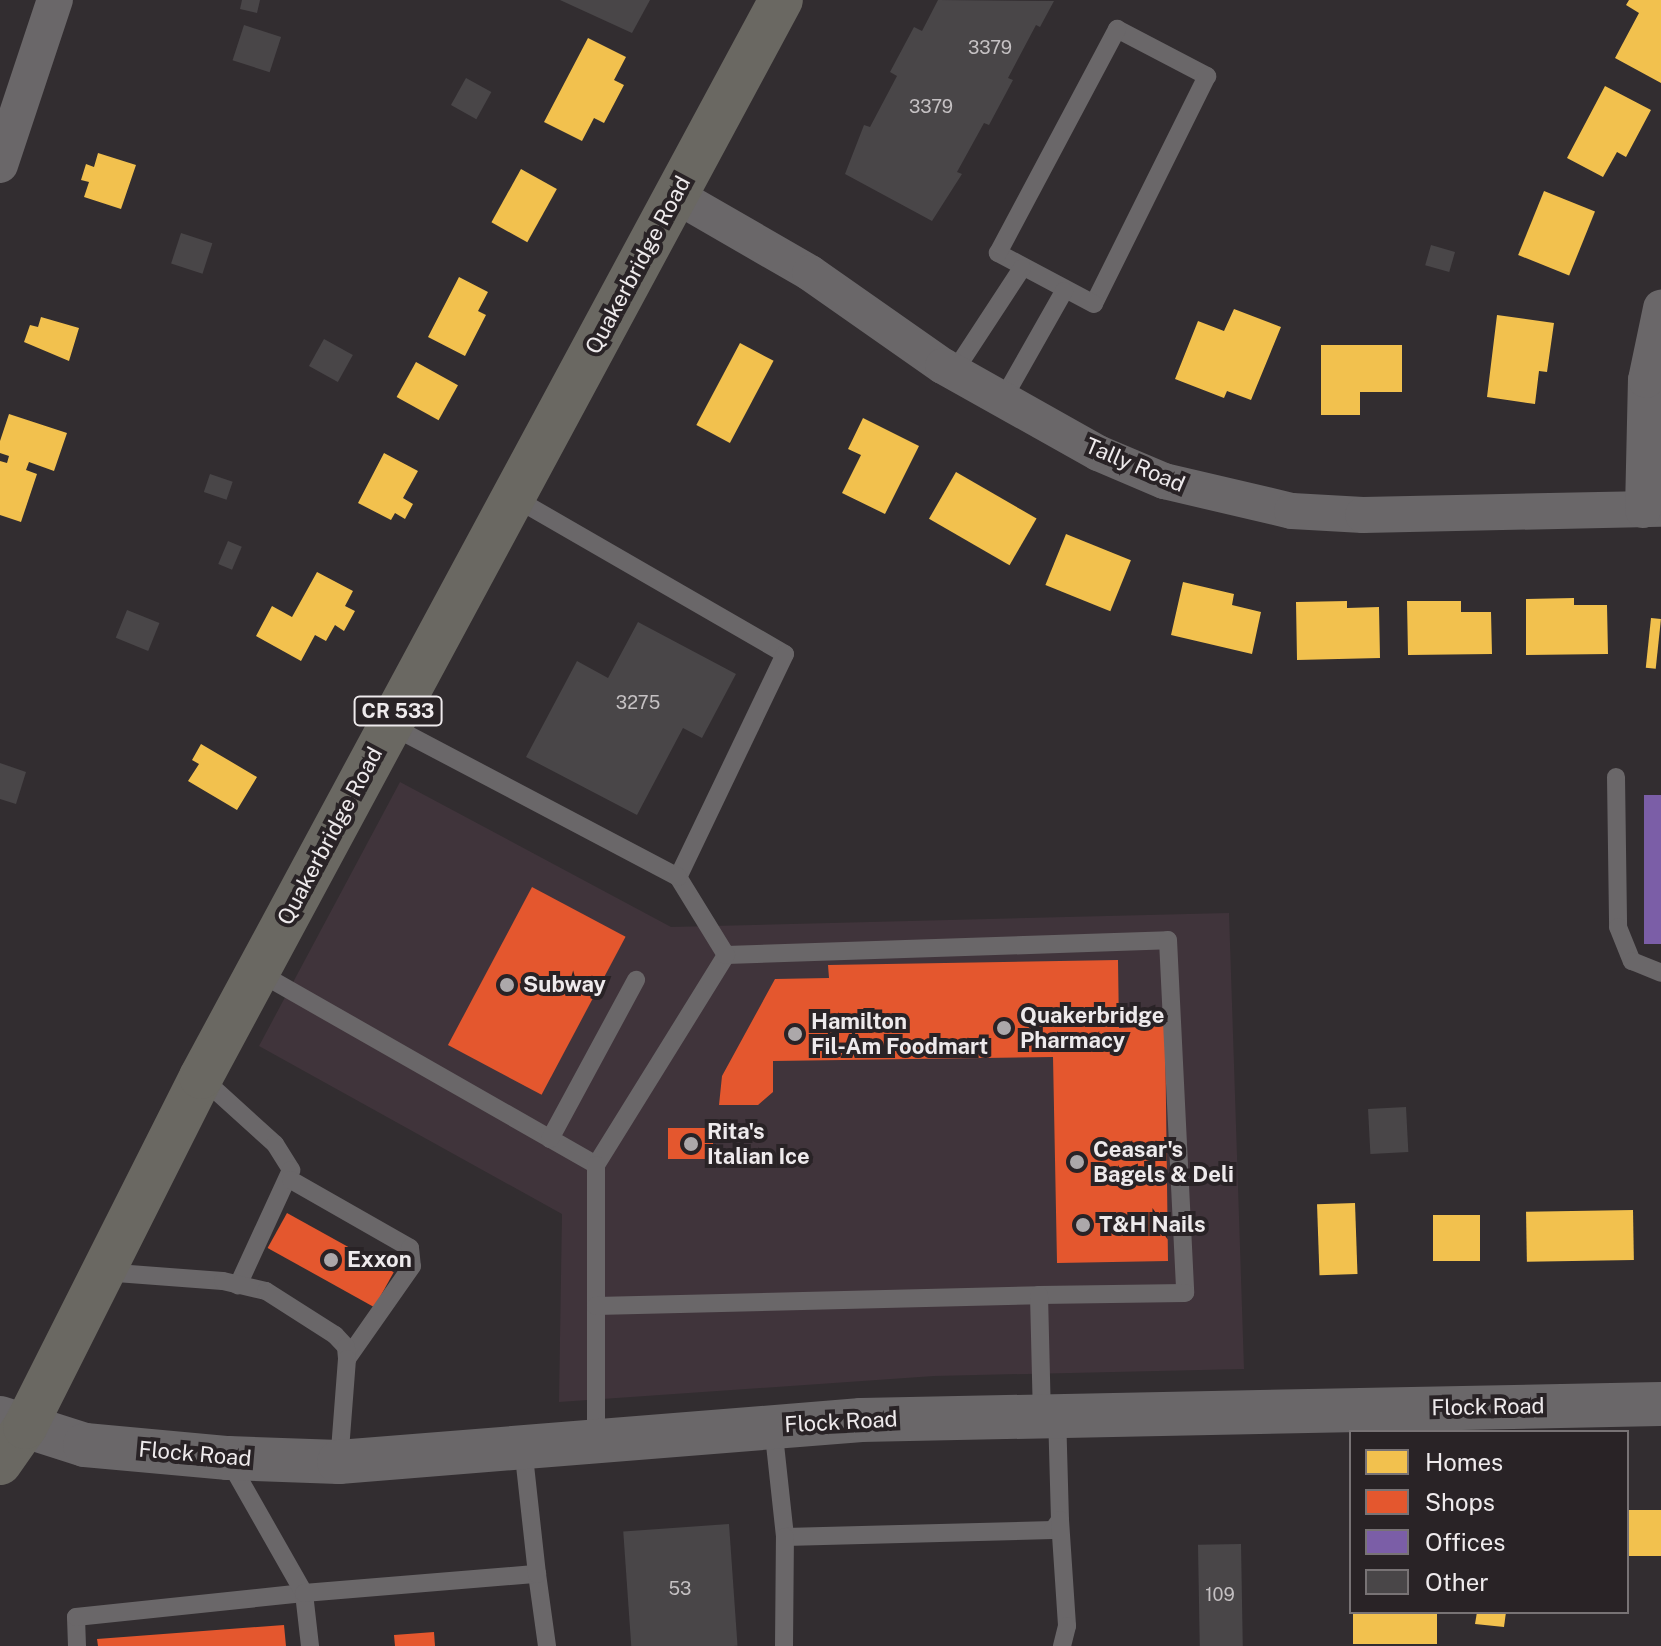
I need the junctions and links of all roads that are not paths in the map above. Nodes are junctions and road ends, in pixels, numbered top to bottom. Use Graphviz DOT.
graph roads {
  1 [pos="55,0"];
  2 [pos="781,0"];
  3 [pos="0,165"];
  4 [pos="675,195"];
  5 [pos="1022,268"];
  6 [pos="1064,291"];
  7 [pos="1661,308"];
  8 [pos="954,372"];
  9 [pos="1003,399"];
  10 [pos="513,497"];
  11 [pos="1652,510"];
  12 [pos="390,725"];
  13 [pos="1616,777"];
  14 [pos="678,877"];
  15 [pos="726,955"];
  16 [pos="257,972"];
  17 [pos="1661,973"];
  18 [pos="636,980"];
  19 [pos="201,1077"];
  20 [pos="550,1139"];
  21 [pos="596,1165"];
  22 [pos="291,1180"];
  23 [pos="103,1272"];
  24 [pos="238,1285"];
  25 [pos="1039,1295"];
  26 [pos="596,1306"];
  27 [pos="347,1359"];
  28 [pos="1661,1404"];
  29 [pos="1050,1414"];
  30 [pos="12,1423"];
  31 [pos="773,1426"];
  32 [pos="596,1438"];
  33 [pos="523,1447"];
  34 [pos="228,1458"];
  35 [pos="339,1462"];
  36 [pos="0,1463"];
  37 [pos="1060,1520"];
  38 [pos="785,1537"];
  39 [pos="537,1574"];
  40 [pos="304,1593"];
  41 [pos="77,1646"];
  42 [pos="310,1646"];
  43 [pos="547,1646"];
  44 [pos="784,1646"];
  45 [pos="1062,1646"];
  1 -- 3 [label="street"];
  2 -- 4 [label="main road, Quakerbridge Road / CR 533"];
  4 -- 8 [label="street, Tally Road"];
  4 -- 10 [label="main road, Quakerbridge Road / CR 533"];
  5 -- 6 [label="lane"];
  5 -- 6 [label="lane"];
  5 -- 8 [label="lane"];
  6 -- 9 [label="lane"];
  7 -- 11 [label="street"];
  8 -- 9 [label="street, Tally Road"];
  9 -- 11 [label="street, Tally Road"];
  10 -- 12 [label="main road, Quakerbridge Road / CR 533"];
  10 -- 14 [label="lane"];
  12 -- 14 [label="lane"];
  12 -- 16 [label="main road, Quakerbridge Road / CR 533"];
  13 -- 17 [label="lane"];
  14 -- 15 [label="lane"];
  15 -- 21 [label="lane"];
  15 -- 25 [label="lane"];
  16 -- 19 [label="main road, Quakerbridge Road / CR 533"];
  16 -- 20 [label="lane"];
  18 -- 20 [label="lane"];
  19 -- 22 [label="lane"];
  19 -- 23 [label="main road, Quakerbridge Road / CR 533"];
  20 -- 21 [label="lane"];
  21 -- 26 [label="lane"];
  22 -- 24 [label="lane"];
  22 -- 27 [label="lane"];
  23 -- 24 [label="lane"];
  23 -- 30 [label="main road, Quakerbridge Road / CR 533"];
  24 -- 27 [label="lane"];
  25 -- 26 [label="lane"];
  25 -- 29 [label="lane"];
  26 -- 32 [label="lane"];
  27 -- 35 [label="lane"];
  28 -- 29 [label="main road, Flock Road"];
  29 -- 31 [label="main road, Flock Road"];
  29 -- 37 [label="lane"];
  30 -- 34 [label="main road, Flock Road"];
  30 -- 36 [label="main road, Quakerbridge Road / CR 533"];
  31 -- 32 [label="main road, Flock Road"];
  31 -- 38 [label="lane"];
  32 -- 33 [label="main road, Flock Road"];
  33 -- 35 [label="main road, Flock Road"];
  33 -- 39 [label="lane"];
  34 -- 35 [label="main road, Flock Road"];
  34 -- 40 [label="lane"];
  37 -- 38 [label="lane"];
  37 -- 45 [label="lane"];
  38 -- 44 [label="lane"];
  39 -- 40 [label="lane"];
  39 -- 43 [label="lane"];
  40 -- 41 [label="lane"];
  40 -- 42 [label="lane"];
}
